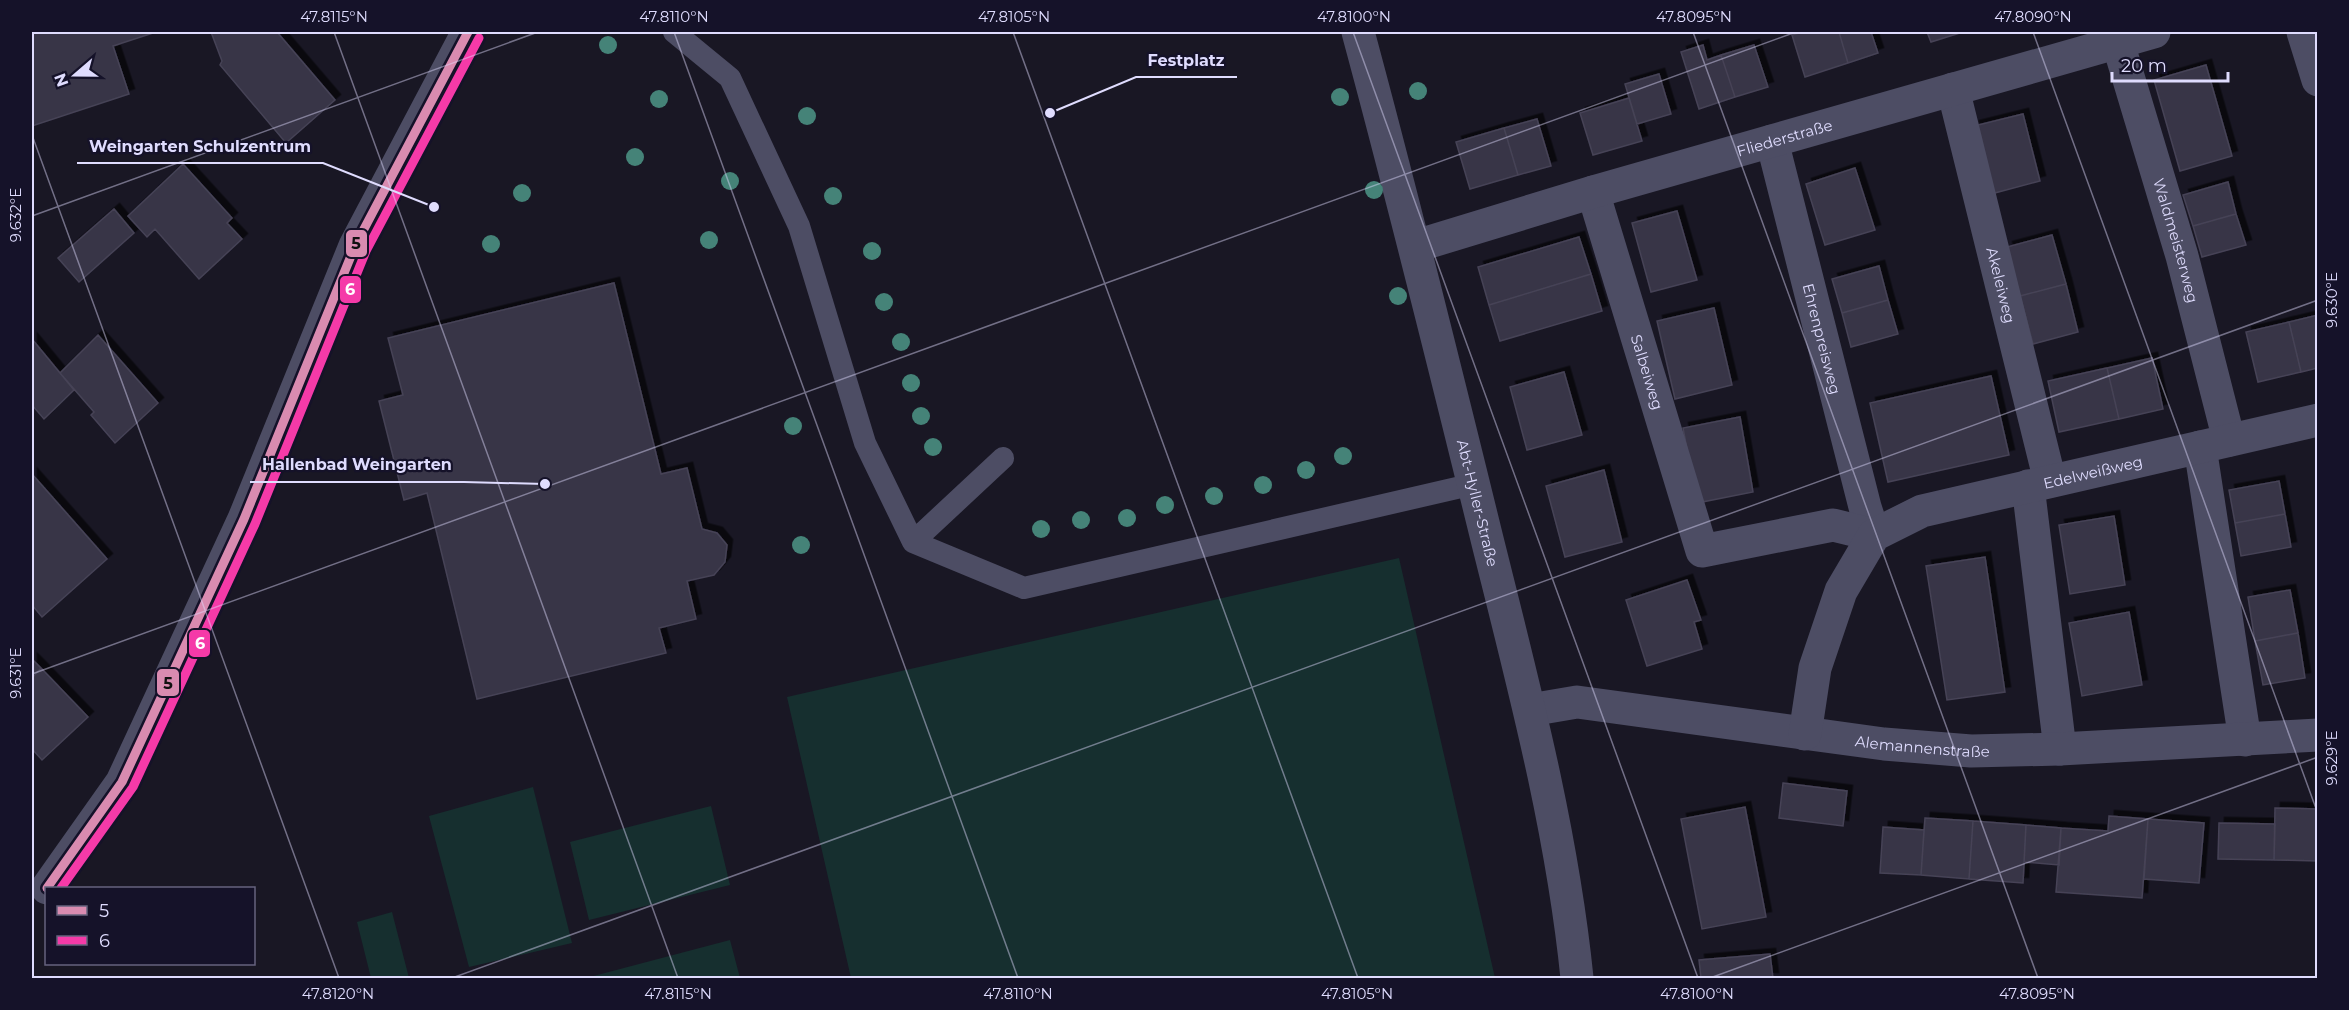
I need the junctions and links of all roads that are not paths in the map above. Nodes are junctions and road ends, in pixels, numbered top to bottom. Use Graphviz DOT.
graph roads {
  1 [pos="468,32"];
  2 [pos="674,32"];
  3 [pos="1358,32"];
  4 [pos="2154,32"];
  5 [pos="2303,32"];
  6 [pos="2118,43"];
  7 [pos="2318,80"];
  8 [pos="1953,89"];
  9 [pos="1772,141"];
  10 [pos="1593,192"];
  11 [pos="1416,246"];
  12 [pos="2318,420"];
  13 [pos="2215,443"];
  14 [pos="1003,458"];
  15 [pos="1474,484"];
  16 [pos="2039,484"];
  17 [pos="1874,535"];
  18 [pos="913,542"];
  19 [pos="1530,710"];
  20 [pos="1805,734"];
  21 [pos="2318,735"];
  22 [pos="2245,740"];
  23 [pos="2060,749"];
  24 [pos="48,887"];
  25 [pos="45,892"];
  26 [pos="32,908"];
  27 [pos="1577,978"];
  1 -- 24 [label="street"];
  2 -- 18 [label="lane"];
  3 -- 11 [label="street, Abt-Hyller-Straße"];
  4 -- 6 [label="street, Fliederstraße"];
  5 -- 7 [label="street"];
  6 -- 8 [label="street, Fliederstraße"];
  6 -- 13 [label="street, Waldmeisterweg"];
  8 -- 9 [label="street, Fliederstraße"];
  8 -- 16 [label="street, Akeleiweg"];
  9 -- 10 [label="street, Fliederstraße"];
  9 -- 17 [label="street, Ehrenpreisweg"];
  10 -- 11 [label="street, Fliederstraße"];
  10 -- 17 [label="street, Salbeiweg"];
  11 -- 15 [label="street, Abt-Hyller-Straße"];
  12 -- 13 [label="street, Edelweißweg"];
  13 -- 16 [label="street, Edelweißweg"];
  13 -- 22 [label="street, Waldmeisterweg"];
  14 -- 18 [label="lane"];
  15 -- 18 [label="lane"];
  15 -- 19 [label="street, Abt-Hyller-Straße"];
  16 -- 17 [label="street, Edelweißweg"];
  16 -- 23 [label="street, Akeleiweg"];
  17 -- 20 [label="street"];
  19 -- 20 [label="street, Alemannenstraße"];
  19 -- 27 [label="street, Abt-Hyller-Straße"];
  20 -- 23 [label="street, Alemannenstraße"];
  21 -- 22 [label="street, Alemannenstraße"];
  22 -- 23 [label="street, Alemannenstraße"];
  25 -- 26 [label="street"];
}
